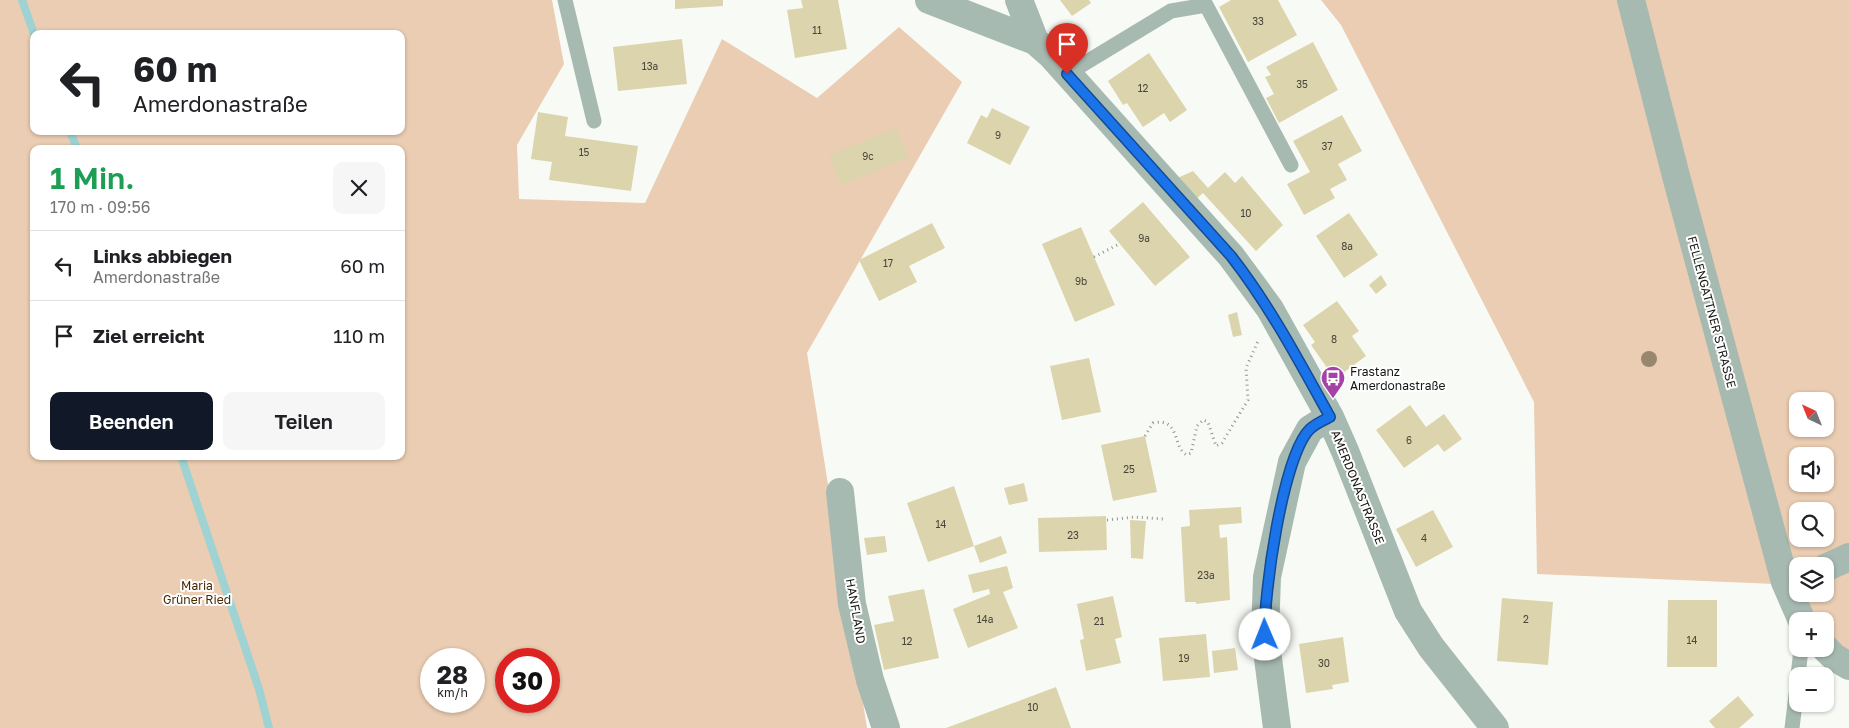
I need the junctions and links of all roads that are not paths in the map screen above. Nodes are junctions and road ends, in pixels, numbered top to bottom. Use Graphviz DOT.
graph roads {
  1 [pos="565,0"];
  2 [pos="929,0"];
  3 [pos="1019,0"];
  4 [pos="1631,0"];
  5 [pos="1034,41"];
  6 [pos="1067,74"];
  7 [pos="594,122"];
  8 [pos="1291,165"];
  9 [pos="1330,417"];
  10 [pos="840,492"];
  11 [pos="1849,557"];
  12 [pos="1834,564"];
  13 [pos="1789,573"];
  14 [pos="1834,657"];
  15 [pos="1849,666"];
  16 [pos="1794,712"];
  17 [pos="886,728"];
  18 [pos="1277,728"];
  19 [pos="1495,728"];
  20 [pos="1792,728"];
  1 -- 7 [label="lane"];
  2 -- 5 [label="street, AMERDONASTRASSE"];
  3 -- 5 [label="street"];
  4 -- 13 [label="street, FELLENGATTNER STRASSE"];
  5 -- 6 [label="street, AMERDONASTRASSE"];
  6 -- 8 [label="lane"];
  6 -- 9 [label="street, AMERDONASTRASSE"];
  9 -- 18 [label="street"];
  9 -- 19 [label="street, AMERDONASTRASSE"];
  10 -- 17 [label="street, HANFLAND"];
  11 -- 12 [label="street"];
  14 -- 15 [label="street"];
  16 -- 20 [label="lane"];
}
